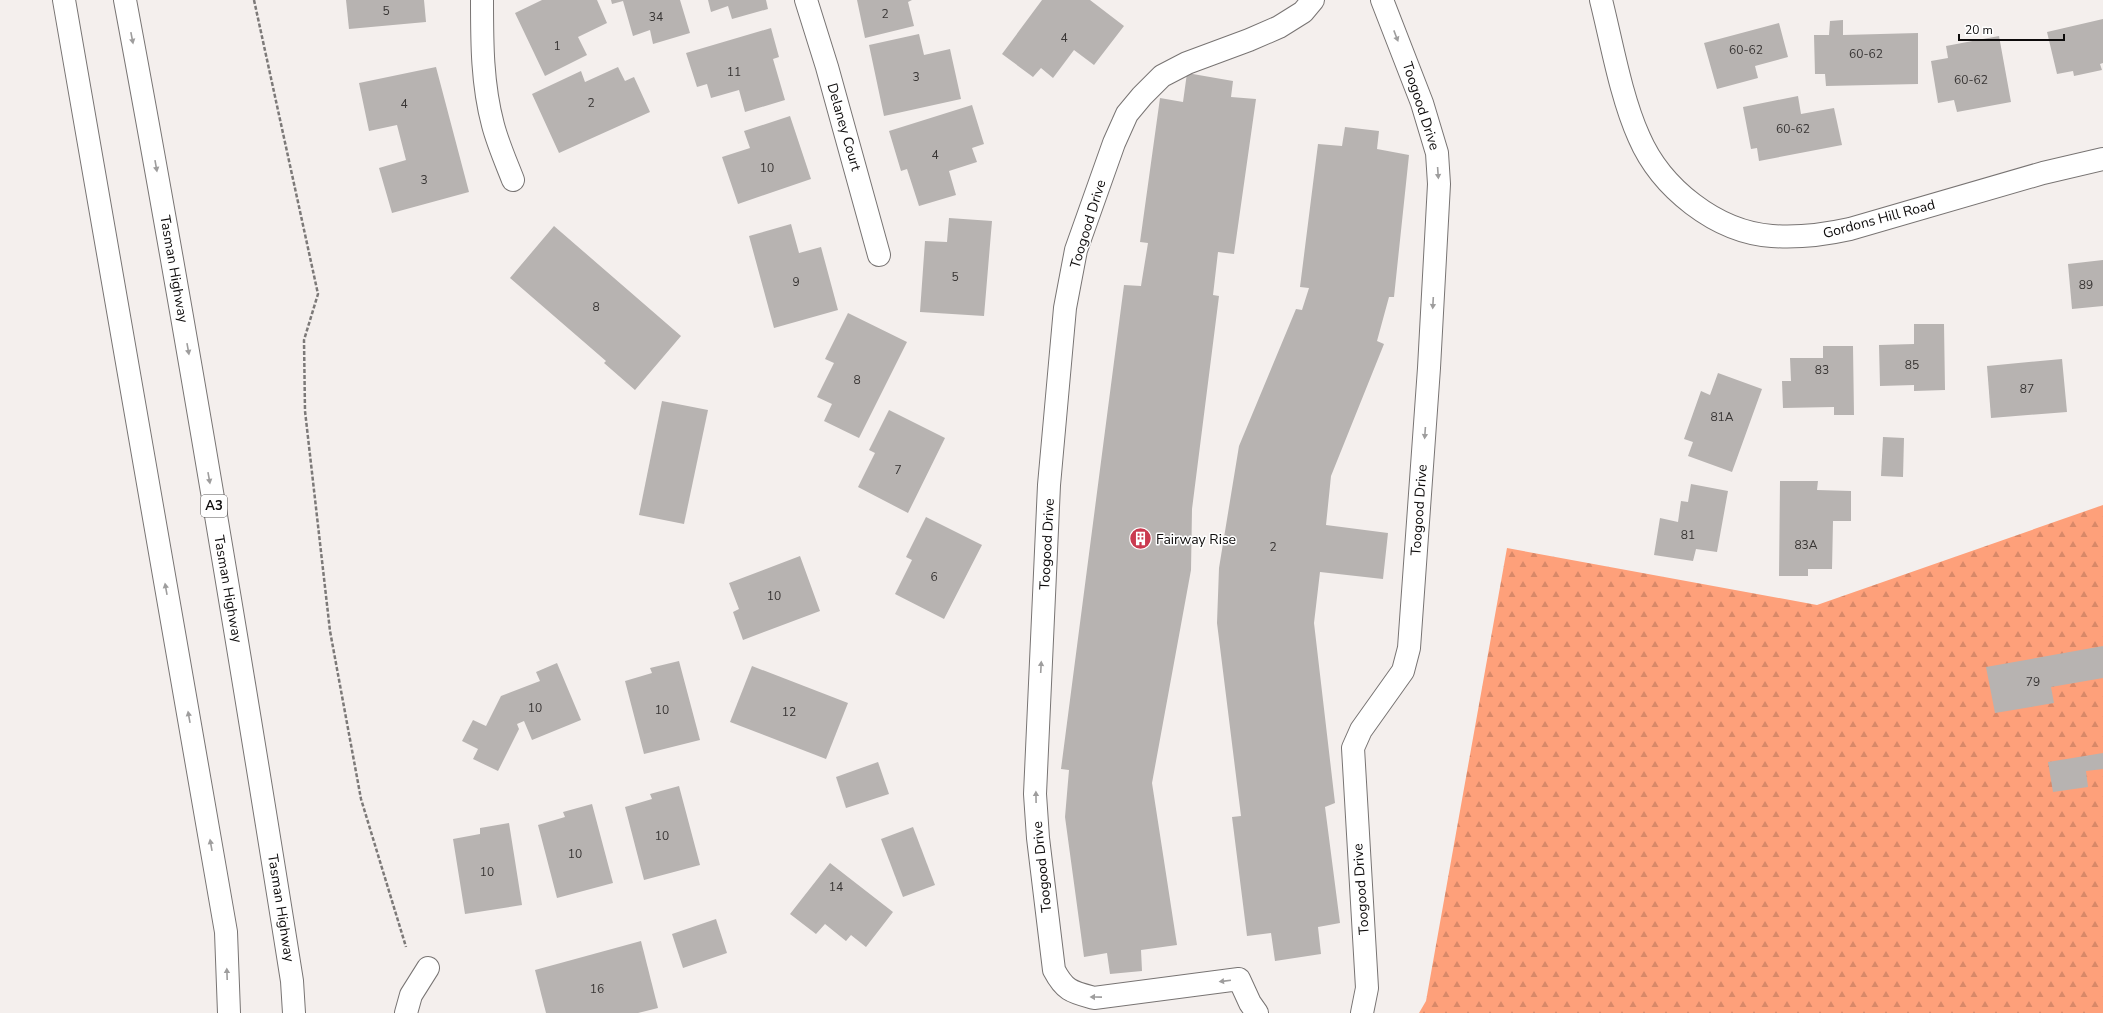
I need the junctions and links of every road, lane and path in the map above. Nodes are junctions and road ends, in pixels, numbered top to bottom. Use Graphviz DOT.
graph roads {
  1 [pos="64,0"];
  2 [pos="125,0"];
  3 [pos="254,0"];
  4 [pos="482,0"];
  5 [pos="806,0"];
  6 [pos="1313,0"];
  7 [pos="1382,0"];
  8 [pos="1601,0"];
  9 [pos="2103,159"];
  10 [pos="513,180"];
  11 [pos="879,255"];
  12 [pos="428,968"];
  13 [pos="229,1013"];
  14 [pos="294,1013"];
  15 [pos="406,1013"];
  16 [pos="1257,1013"];
  17 [pos="1362,1013"];
  13 -- 1 [label="main road, one-way"];
  2 -- 14 [label="main road, Tasman Highway / A3, one-way"];
  3 -- 12 [label="path"];
  4 -- 10 [label="main road"];
  5 -- 11 [label="main road, Delaney Court"];
  16 -- 6 [label="main road, Toogood Drive, one-way"];
  7 -- 17 [label="main road, Toogood Drive, one-way"];
  8 -- 9 [label="main road, Gordons Hill Road"];
  12 -- 15 [label="main road"];
}
